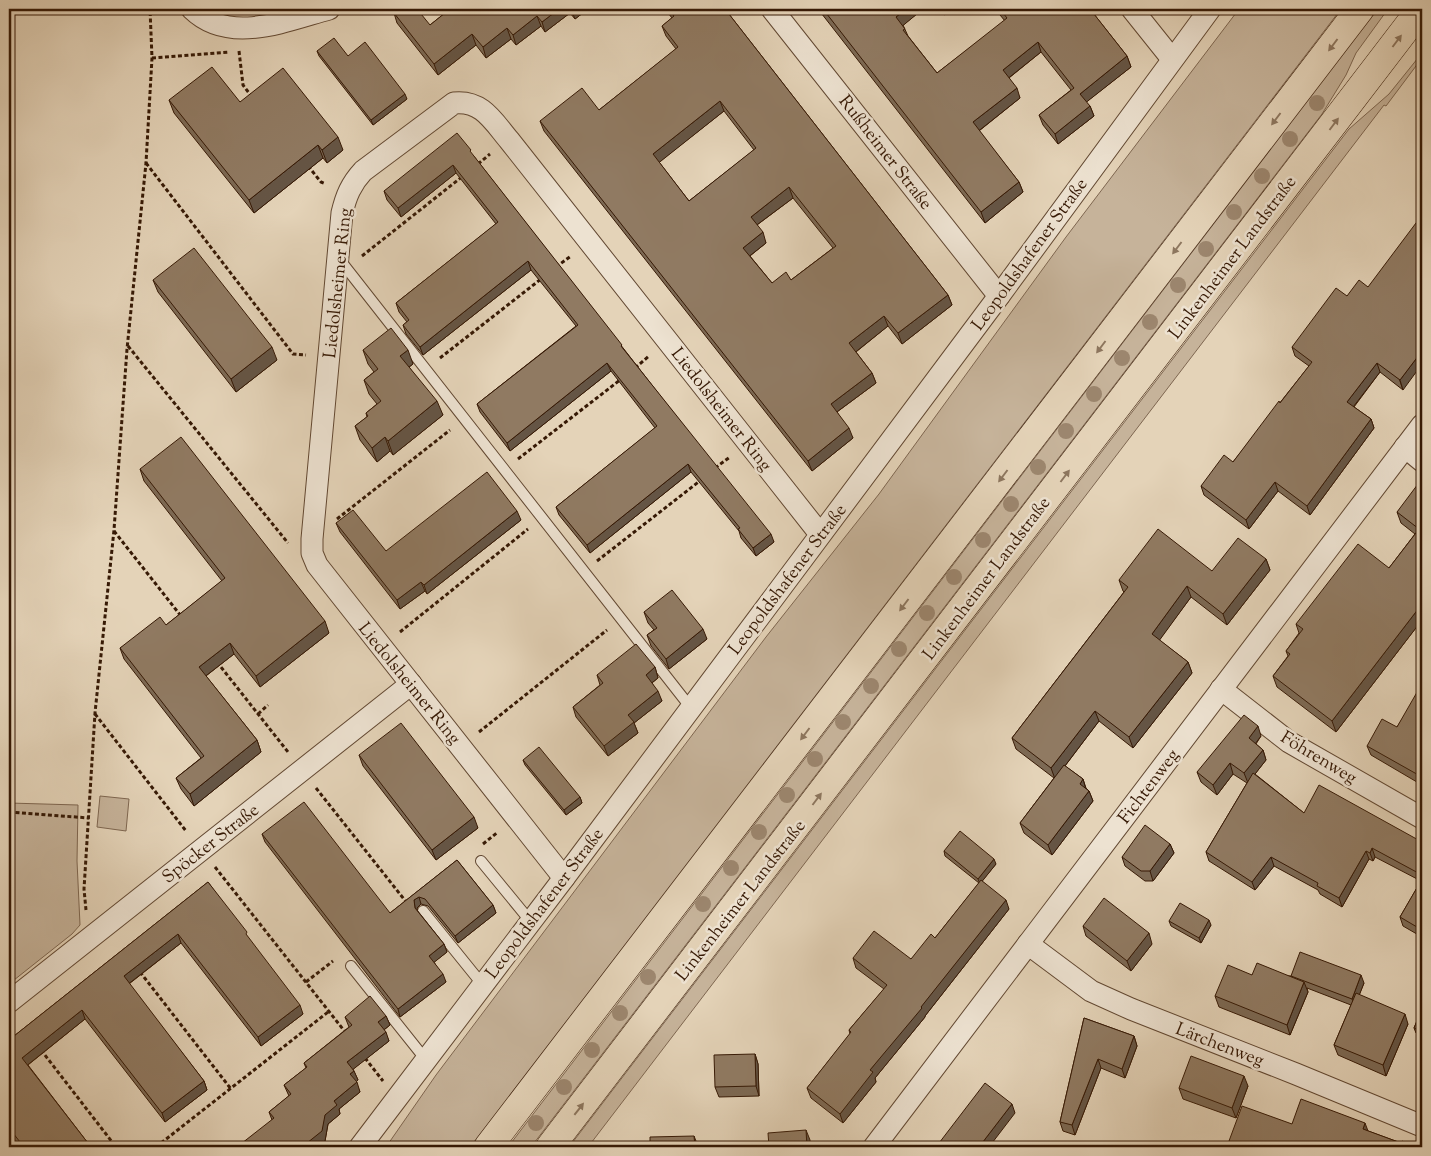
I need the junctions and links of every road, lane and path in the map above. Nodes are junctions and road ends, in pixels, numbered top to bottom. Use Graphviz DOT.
graph roads {
  1 [pos="150,9"];
  2 [pos="192,9"];
  3 [pos="328,9"];
  4 [pos="772,9"];
  5 [pos="1132,9"];
  6 [pos="1210,9"];
  7 [pos="1360,9"];
  8 [pos="1421,9"];
  9 [pos="266,26"];
  10 [pos="239,52"];
  11 [pos="152,58"];
  12 [pos="1172,59"];
  13 [pos="255,100"];
  14 [pos="509,140"];
  15 [pos="303,159"];
  16 [pos="146,163"];
  17 [pos="478,164"];
  18 [pos="470,171"];
  19 [pos="346,195"];
  20 [pos="589,242"];
  21 [pos="342,263"];
  22 [pos="550,272"];
  23 [pos="542,278"];
  24 [pos="999,296"];
  25 [pos="668,342"];
  26 [pos="128,345"];
  27 [pos="329,356"];
  28 [pos="425,369"];
  29 [pos="629,372"];
  30 [pos="621,378"];
  31 [pos="464,419"];
  32 [pos="1422,425"];
  33 [pos="748,442"];
  34 [pos="1405,447"];
  35 [pos="1422,461"];
  36 [pos="504,470"];
  37 [pos="709,473"];
  38 [pos="701,479"];
  39 [pos="542,518"];
  40 [pos="114,530"];
  41 [pos="820,534"];
  42 [pos="312,546"];
  43 [pos="584,572"];
  44 [pos="621,619"];
  45 [pos="184,620"];
  46 [pos="382,647"];
  47 [pos="213,656"];
  48 [pos="411,684"];
  49 [pos="1222,689"];
  50 [pos="268,705"];
  51 [pos="691,708"];
  52 [pos="95,713"];
  53 [pos="258,714"];
  54 [pos="461,746"];
  55 [pos="302,770"];
  56 [pos="9,812"];
  57 [pos="89,818"];
  58 [pos="1422,818"];
  59 [pos="201,850"];
  60 [pos="481,861"];
  61 [pos="564,878"];
  62 [pos="407,903"];
  63 [pos="424,911"];
  64 [pos="531,922"];
  65 [pos="89,939"];
  66 [pos="1028,944"];
  67 [pos="134,965"];
  68 [pos="351,966"];
  69 [pos="482,984"];
  70 [pos="9,1002"];
  71 [pos="328,1012"];
  72 [pos="351,1041"];
  73 [pos="38,1047"];
  74 [pos="363,1055"];
  75 [pos="426,1060"];
  76 [pos="231,1089"];
  77 [pos="397,1099"];
  78 [pos="1422,1126"];
  79 [pos="116,1147"];
  80 [pos="156,1147"];
  81 [pos="360,1147"];
  82 [pos="488,1147"];
  83 [pos="550,1147"];
  84 [pos="874,1147"];
  1 -- 11 [label="path"];
  2 -- 9 [label="street"];
  3 -- 9 [label="street"];
  4 -- 24 [label="street, Rußheimer Straße"];
  5 -- 12 [label="street"];
  6 -- 12 [label="street, Leopoldshafener Straße"];
  7 -- 82 [label="main road, one-way"];
  83 -- 8 [label="main road, Linkenheimer Landstraße, one-way"];
  9 -- 10 [label="path"];
  10 -- 11 [label="path"];
  10 -- 13 [label="path"];
  11 -- 16 [label="path"];
  12 -- 24 [label="street, Leopoldshafener Straße"];
  14 -- 17 [label="path"];
  14 -- 19 [label="street, Liedolsheimer Ring"];
  14 -- 20 [label="street, Liedolsheimer Ring"];
  15 -- 19 [label="path"];
  16 -- 26 [label="path"];
  16 -- 27 [label="path"];
  18 -- 21 [label="path"];
  19 -- 21 [label="street, Liedolsheimer Ring"];
  20 -- 22 [label="path"];
  20 -- 25 [label="street, Liedolsheimer Ring"];
  21 -- 27 [label="street, Liedolsheimer Ring"];
  21 -- 28 [label="lane"];
  23 -- 28 [label="path"];
  24 -- 41 [label="street, Leopoldshafener Straße"];
  25 -- 29 [label="path"];
  25 -- 33 [label="street, Liedolsheimer Ring"];
  26 -- 40 [label="path"];
  26 -- 42 [label="path"];
  27 -- 42 [label="street, Liedolsheimer Ring"];
  28 -- 31 [label="lane"];
  30 -- 36 [label="path"];
  31 -- 36 [label="lane"];
  31 -- 42 [label="path"];
  32 -- 34 [label="street, Fichtenweg"];
  33 -- 37 [label="path"];
  33 -- 41 [label="street, Liedolsheimer Ring"];
  34 -- 35 [label="street"];
  34 -- 49 [label="street, Fichtenweg"];
  36 -- 39 [label="lane"];
  38 -- 43 [label="path"];
  39 -- 43 [label="lane"];
  39 -- 46 [label="path"];
  40 -- 45 [label="path"];
  40 -- 52 [label="path"];
  41 -- 51 [label="street, Leopoldshafener Straße"];
  42 -- 46 [label="street, Liedolsheimer Ring"];
  43 -- 44 [label="lane"];
  44 -- 51 [label="lane"];
  44 -- 54 [label="path"];
  46 -- 48 [label="street, Liedolsheimer Ring"];
  47 -- 53 [label="path"];
  48 -- 54 [label="street, Liedolsheimer Ring"];
  48 -- 55 [label="street, Spöcker Straße"];
  49 -- 58 [label="street, Föhrenweg"];
  49 -- 66 [label="street, Fichtenweg"];
  50 -- 53 [label="path"];
  51 -- 61 [label="street, Leopoldshafener Straße"];
  52 -- 57 [label="path"];
  52 -- 59 [label="path"];
  53 -- 55 [label="path"];
  54 -- 61 [label="street, Liedolsheimer Ring"];
  55 -- 59 [label="street, Spöcker Straße"];
  55 -- 62 [label="path"];
  56 -- 57 [label="path"];
  57 -- 65 [label="path"];
  59 -- 65 [label="street, Spöcker Straße"];
  59 -- 71 [label="path"];
  60 -- 64 [label="lane"];
  61 -- 64 [label="street, Leopoldshafener Straße"];
  63 -- 69 [label="lane"];
  64 -- 69 [label="street, Leopoldshafener Straße"];
  65 -- 70 [label="street, Spöcker Straße"];
  66 -- 78 [label="street, Lärchenweg"];
  66 -- 84 [label="street, Fichtenweg"];
  67 -- 76 [label="path"];
  68 -- 75 [label="lane"];
  69 -- 75 [label="street, Leopoldshafener Straße"];
  71 -- 72 [label="path"];
  71 -- 76 [label="path"];
  73 -- 79 [label="path"];
  74 -- 77 [label="path"];
  75 -- 77 [label="street, Leopoldshafener Straße"];
  76 -- 80 [label="path"];
  77 -- 81 [label="street, Leopoldshafener Straße"];
}
